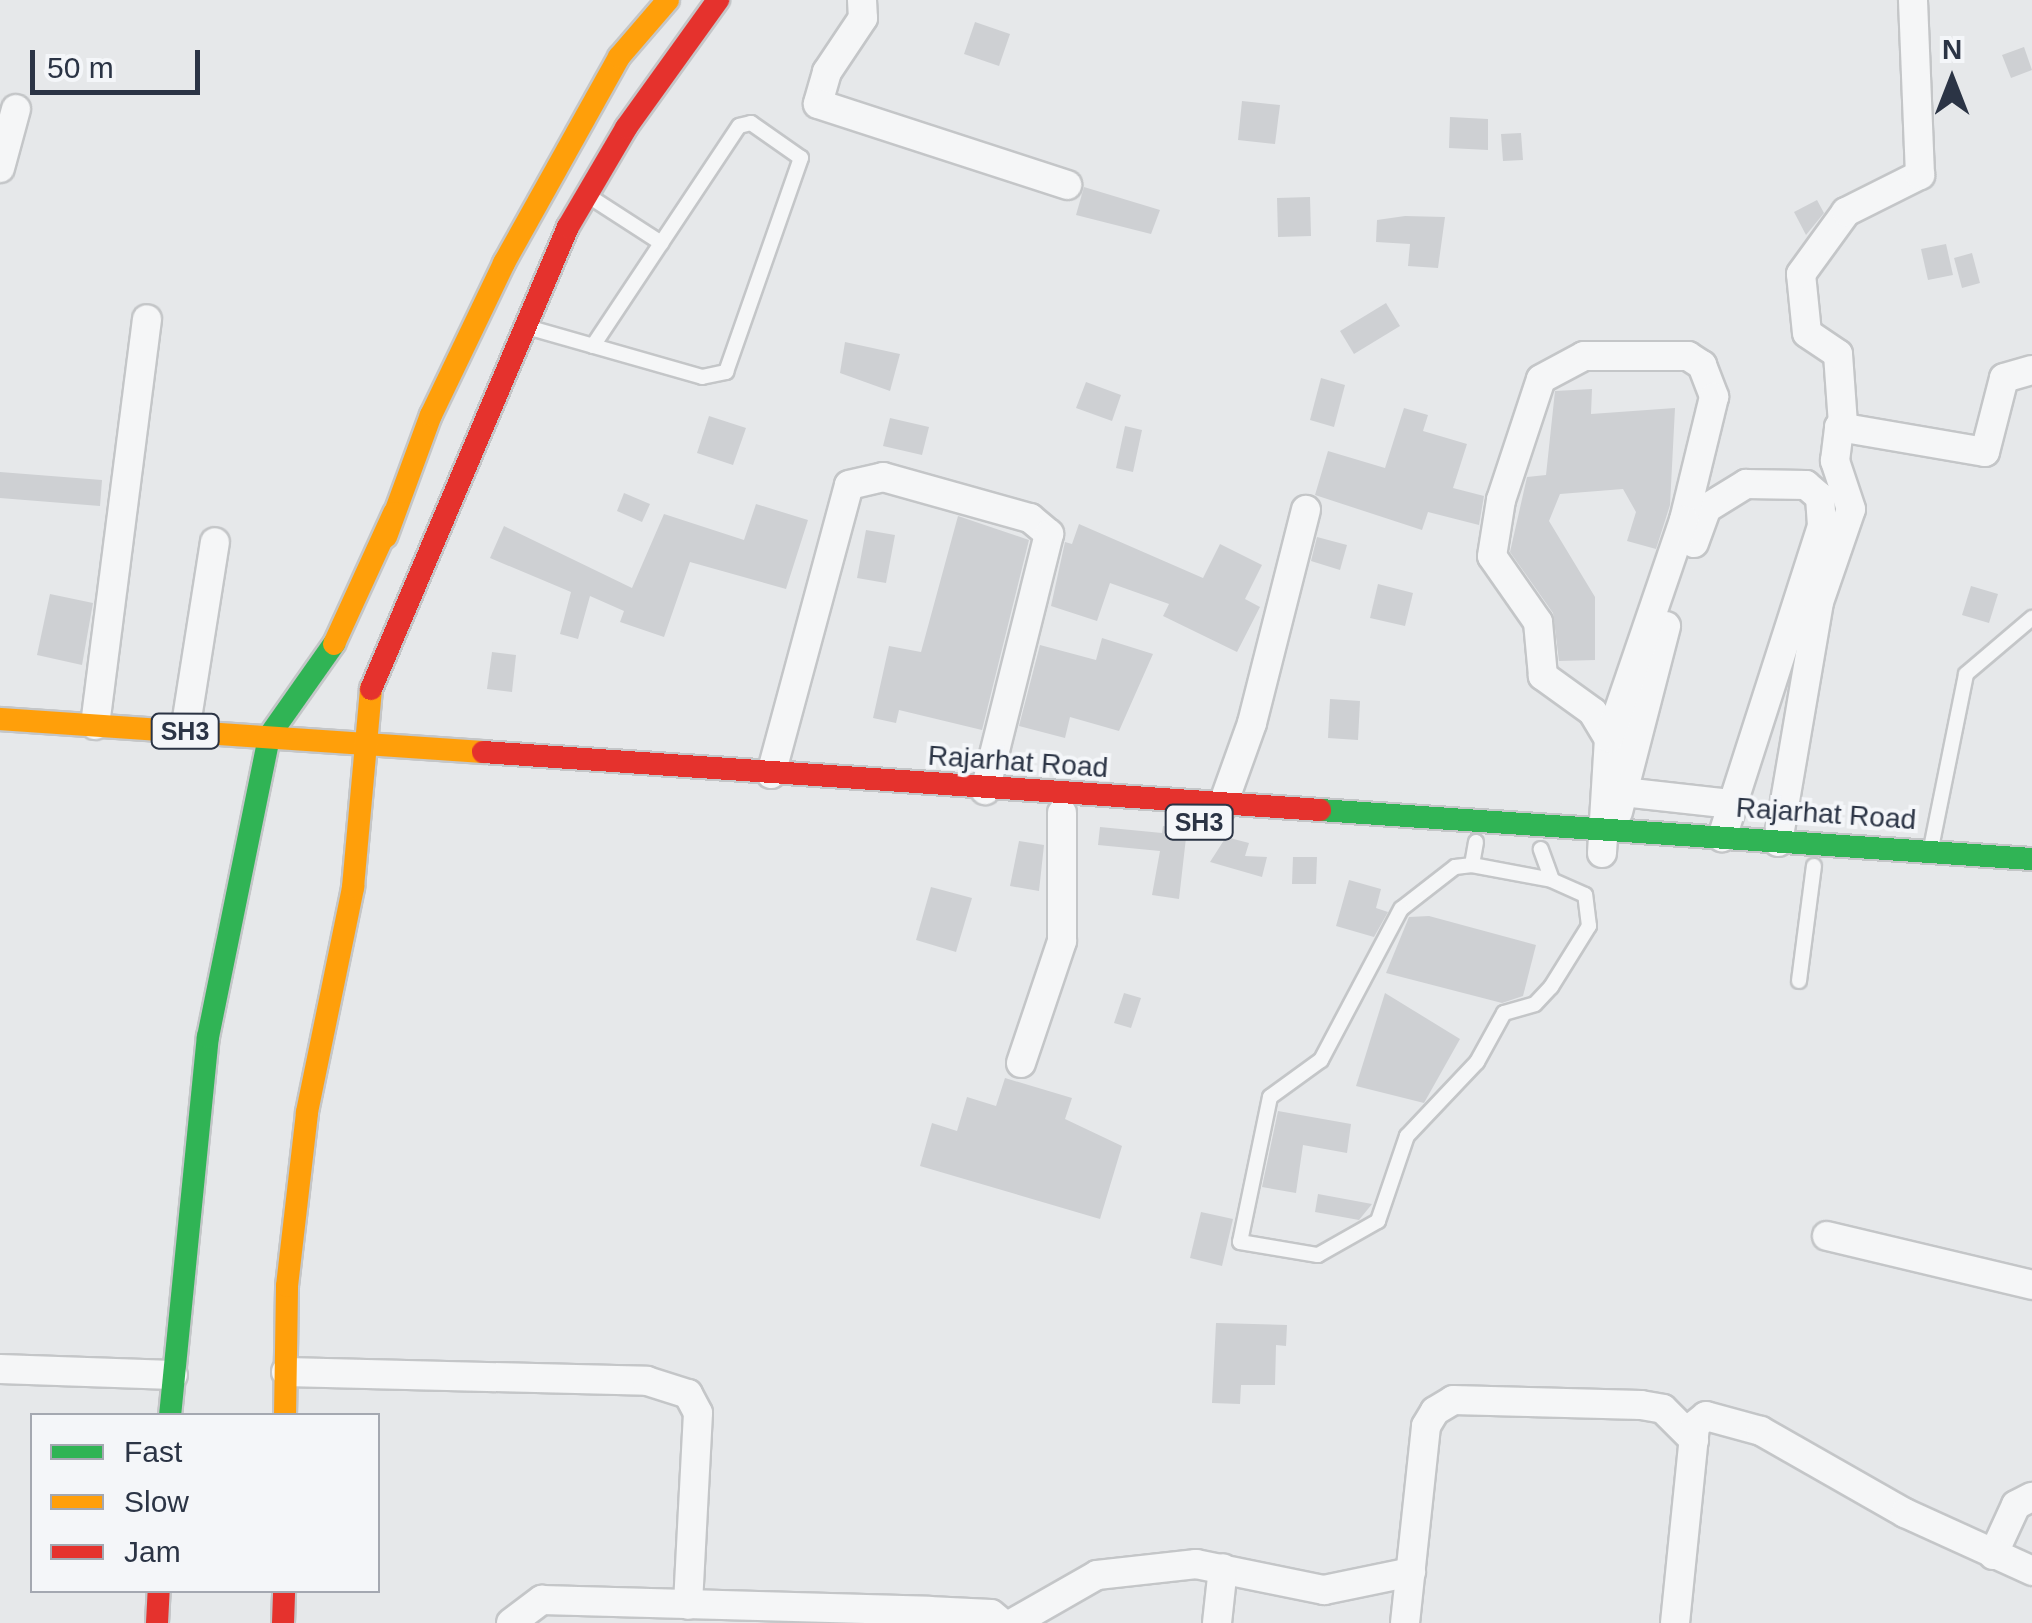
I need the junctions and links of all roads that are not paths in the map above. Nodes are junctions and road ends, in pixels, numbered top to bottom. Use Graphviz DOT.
graph roads {
  1 [pos="668,0"];
  2 [pos="718,0"];
  3 [pos="862,0"];
  4 [pos="1913,0"];
  5 [pos="16,110"];
  6 [pos="0,168"];
  7 [pos="1067,185"];
  8 [pos="586,195"];
  9 [pos="660,243"];
  10 [pos="147,319"];
  11 [pos="522,326"];
  12 [pos="593,346"];
  13 [pos="2032,370"];
  14 [pos="1842,424"];
  15 [pos="1306,510"];
  16 [pos="214,542"];
  17 [pos="2032,618"];
  18 [pos="0,720"];
  19 [pos="95,725"];
  20 [pos="185,731"];
  21 [pos="269,736"];
  22 [pos="1609,739"];
  23 [pos="370,744"];
  24 [pos="0,746"];
  25 [pos="152,756"];
  26 [pos="253,764"];
  27 [pos="296,768"];
  28 [pos="331,770"];
  29 [pos="375,774"];
  30 [pos="771,774"];
  31 [pos="598,786"];
  32 [pos="984,790"];
  33 [pos="1623,792"];
  34 [pos="1732,804"];
  35 [pos="1222,807"];
  36 [pos="1062,813"];
  37 [pos="1606,836"];
  38 [pos="1722,837"];
  39 [pos="1778,842"];
  40 [pos="1541,849"];
  41 [pos="1930,852"];
  42 [pos="1474,853"];
  43 [pos="2032,859"];
  44 [pos="1814,866"];
  45 [pos="1552,880"];
  46 [pos="2032,881"];
  47 [pos="1799,981"];
  48 [pos="1021,1063"];
  49 [pos="1827,1236"];
  50 [pos="2032,1285"];
  51 [pos="0,1369"];
  52 [pos="286,1372"];
  53 [pos="173,1375"];
  54 [pos="170,1413"];
  55 [pos="285,1413"];
  56 [pos="1694,1440"];
  57 [pos="2032,1497"];
  58 [pos="1993,1556"];
  59 [pos="1224,1568"];
  60 [pos="2032,1571"];
  61 [pos="1410,1572"];
  62 [pos="159,1593"];
  63 [pos="284,1593"];
  64 [pos="688,1606"];
  65 [pos="157,1623"];
  66 [pos="284,1623"];
  67 [pos="511,1623"];
  68 [pos="1002,1623"];
  69 [pos="1013,1623"];
  70 [pos="1218,1623"];
  71 [pos="1405,1623"];
  72 [pos="1675,1623"];
  1 -- 21 [label="main road"];
  2 -- 8 [label="main road"];
  3 -- 7 [label="street"];
  4 -- 14 [label="street"];
  5 -- 6 [label="street"];
  8 -- 9 [label="lane"];
  8 -- 11 [label="main road"];
  9 -- 12 [label="lane"];
  9 -- 12 [label="lane"];
  10 -- 19 [label="street"];
  11 -- 12 [label="lane"];
  11 -- 23 [label="main road"];
  13 -- 14 [label="street"];
  14 -- 39 [label="street"];
  15 -- 35 [label="street"];
  16 -- 20 [label="street"];
  17 -- 41 [label="lane"];
  18 -- 19 [label="main road, Rajarhat Road / SH3"];
  19 -- 20 [label="main road, Rajarhat Road / SH3"];
  20 -- 21 [label="main road, Rajarhat Road / SH3"];
  21 -- 23 [label="main road, Rajarhat Road / SH3"];
  21 -- 26 [label="main road"];
  22 -- 22 [label="street"];
  22 -- 37 [label="street"];
  23 -- 29 [label="main road"];
  23 -- 30 [label="main road, Rajarhat Road / SH3"];
  24 -- 25 [label="main road, SH3"];
  26 -- 27 [label="main road"];
  26 -- 53 [label="main road"];
  28 -- 29 [label="main road"];
  29 -- 52 [label="main road"];
  30 -- 32 [label="main road, Rajarhat Road / SH3"];
  30 -- 32 [label="street"];
  31 -- 36 [label="main road, Rajarhat Road / SH3"];
  32 -- 35 [label="main road, Rajarhat Road / SH3"];
  33 -- 34 [label="street"];
  33 -- 34 [label="street"];
  33 -- 37 [label="street"];
  34 -- 38 [label="street"];
  35 -- 37 [label="main road, Rajarhat Road / SH3"];
  36 -- 42 [label="main road, Rajarhat Road / SH3"];
  36 -- 48 [label="street"];
  37 -- 38 [label="main road, Rajarhat Road / SH3"];
  37 -- 40 [label="main road, Rajarhat Road / SH3"];
  37 -- 44 [label="main road, Rajarhat Road / SH3"];
  38 -- 39 [label="main road, Rajarhat Road / SH3"];
  39 -- 41 [label="main road, Rajarhat Road / SH3"];
  40 -- 42 [label="main road, Rajarhat Road / SH3"];
  40 -- 45 [label="lane"];
  41 -- 43 [label="main road, Rajarhat Road / SH3"];
  42 -- 45 [label="lane"];
  42 -- 45 [label="lane"];
  44 -- 46 [label="main road, Rajarhat Road / SH3"];
  44 -- 47 [label="lane"];
  49 -- 50 [label="street"];
  51 -- 53 [label="street"];
  52 -- 55 [label="main road"];
  52 -- 64 [label="street"];
  53 -- 54 [label="main road"];
  56 -- 58 [label="street"];
  56 -- 61 [label="street"];
  56 -- 72 [label="street"];
  57 -- 58 [label="street"];
  58 -- 60 [label="street"];
  59 -- 61 [label="street"];
  59 -- 69 [label="street"];
  59 -- 70 [label="street"];
  61 -- 71 [label="street"];
  62 -- 65 [label="main road"];
  63 -- 66 [label="main road"];
  64 -- 67 [label="street"];
  64 -- 68 [label="street"];
}
